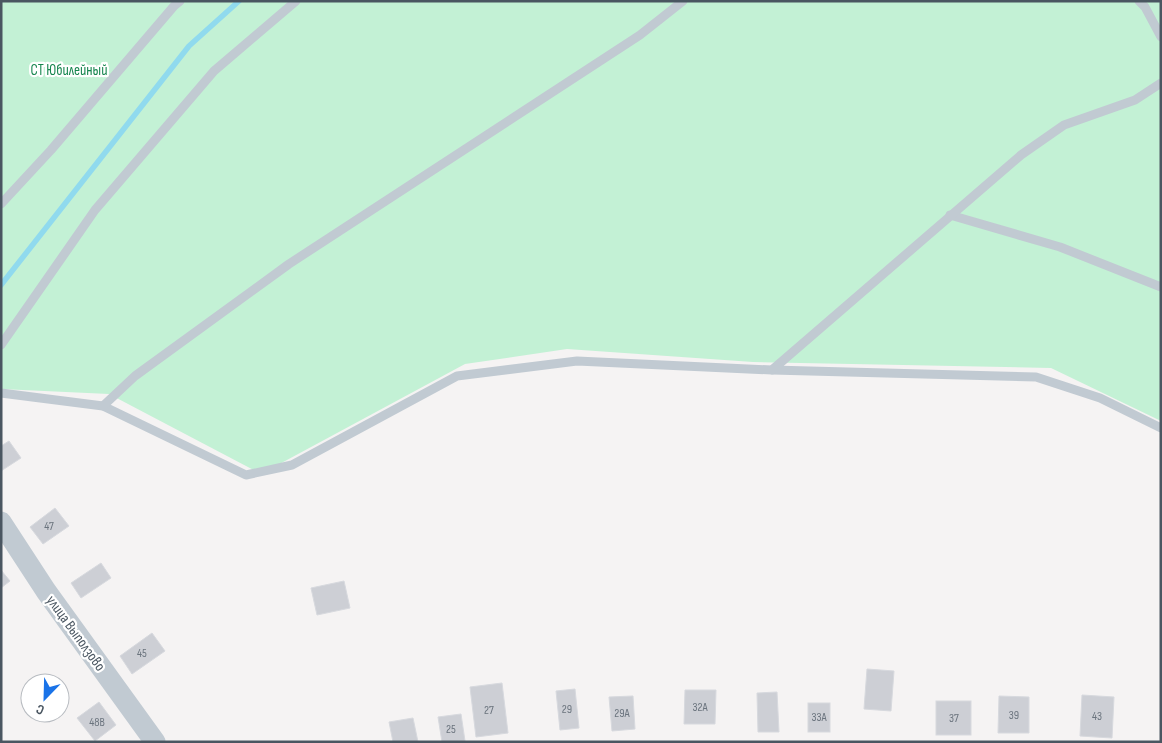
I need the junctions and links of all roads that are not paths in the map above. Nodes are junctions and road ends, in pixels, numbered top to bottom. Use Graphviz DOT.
graph roads {
  1 [pos="180,1"];
  2 [pos="296,1"];
  3 [pos="683,1"];
  4 [pos="1139,1"];
  5 [pos="1161,37"];
  6 [pos="1161,83"];
  7 [pos="1,204"];
  8 [pos="950,216"];
  9 [pos="1161,287"];
  10 [pos="1,345"];
  11 [pos="772,370"];
  12 [pos="1,393"];
  13 [pos="103,406"];
  14 [pos="1161,428"];
  15 [pos="1,522"];
  16 [pos="154,742"];
  1 -- 7 [label="lane"];
  2 -- 10 [label="lane"];
  3 -- 13 [label="lane"];
  4 -- 5 [label="lane"];
  6 -- 8 [label="lane"];
  8 -- 9 [label="lane"];
  8 -- 11 [label="lane"];
  11 -- 13 [label="lane"];
  11 -- 14 [label="lane"];
  12 -- 13 [label="lane"];
  15 -- 16 [label="street, улица Выползово"];
}
